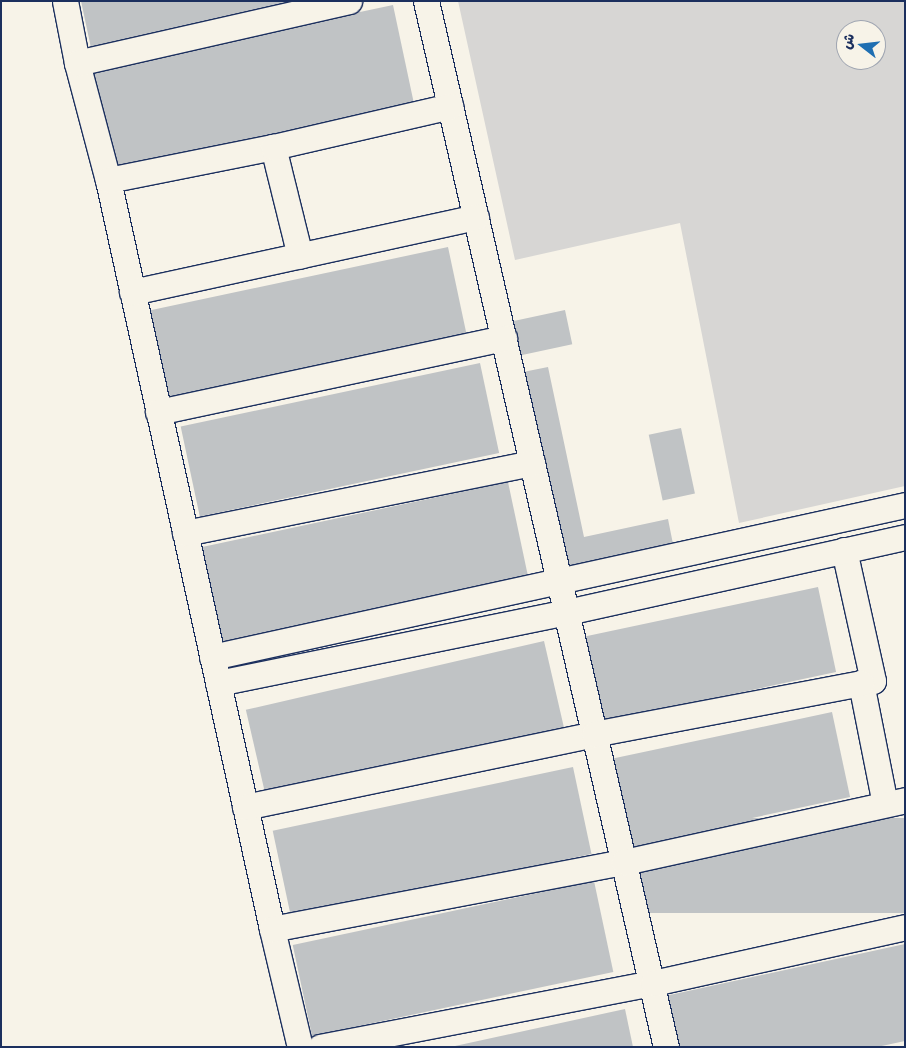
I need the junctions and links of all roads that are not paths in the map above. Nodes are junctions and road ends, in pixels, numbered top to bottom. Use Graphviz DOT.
graph roads {
  1 [pos="64,1"];
  2 [pos="349,1"];
  3 [pos="426,1"];
  4 [pos="77,62"];
  5 [pos="450,106"];
  6 [pos="273,147"];
  7 [pos="108,180"];
  8 [pos="476,217"];
  9 [pos="300,256"];
  10 [pos="132,292"];
  11 [pos="504,338"];
  12 [pos="158,412"];
  13 [pos="532,463"];
  14 [pos="901,506"];
  15 [pos="185,533"];
  16 [pos="905,538"];
  17 [pos="844,550"];
  18 [pos="688,553"];
  19 [pos="560,582"];
  20 [pos="695,582"];
  21 [pos="567,612"];
  22 [pos="391,620"];
  23 [pos="393,646"];
  24 [pos="212,657"];
  25 [pos="218,683"];
  26 [pos="861,683"];
  27 [pos="594,734"];
  28 [pos="895,802"];
  29 [pos="245,807"];
  30 [pos="624,862"];
  31 [pos="905,927"];
  32 [pos="272,929"];
  33 [pos="653,983"];
  34 [pos="300,1047"];
  35 [pos="320,1047"];
  36 [pos="666,1047"];
  1 -- 4 [label="street"];
  2 -- 4 [label="street"];
  3 -- 5 [label="street"];
  4 -- 7 [label="street"];
  5 -- 6 [label="street"];
  5 -- 8 [label="street"];
  6 -- 7 [label="street"];
  6 -- 9 [label="street"];
  7 -- 10 [label="street"];
  8 -- 9 [label="street"];
  8 -- 11 [label="street"];
  9 -- 10 [label="street"];
  10 -- 12 [label="street"];
  11 -- 12 [label="street"];
  11 -- 13 [label="street"];
  12 -- 15 [label="street"];
  13 -- 15 [label="street"];
  13 -- 19 [label="street"];
  14 -- 16 [label="street"];
  14 -- 18 [label="street"];
  15 -- 24 [label="street"];
  16 -- 17 [label="street"];
  17 -- 20 [label="street"];
  17 -- 26 [label="street"];
  18 -- 19 [label="street"];
  18 -- 20 [label="street"];
  19 -- 21 [label="street"];
  19 -- 22 [label="street"];
  20 -- 21 [label="street"];
  21 -- 23 [label="street"];
  21 -- 27 [label="street"];
  22 -- 23 [label="street"];
  22 -- 24 [label="street"];
  23 -- 25 [label="street"];
  24 -- 25 [label="street"];
  25 -- 29 [label="street"];
  26 -- 27 [label="street"];
  26 -- 28 [label="street"];
  27 -- 29 [label="street"];
  27 -- 30 [label="street"];
  28 -- 30 [label="street"];
  29 -- 32 [label="street"];
  30 -- 32 [label="street"];
  30 -- 33 [label="street"];
  31 -- 33 [label="street"];
  32 -- 34 [label="street"];
  33 -- 35 [label="street"];
  33 -- 36 [label="street"];
}
